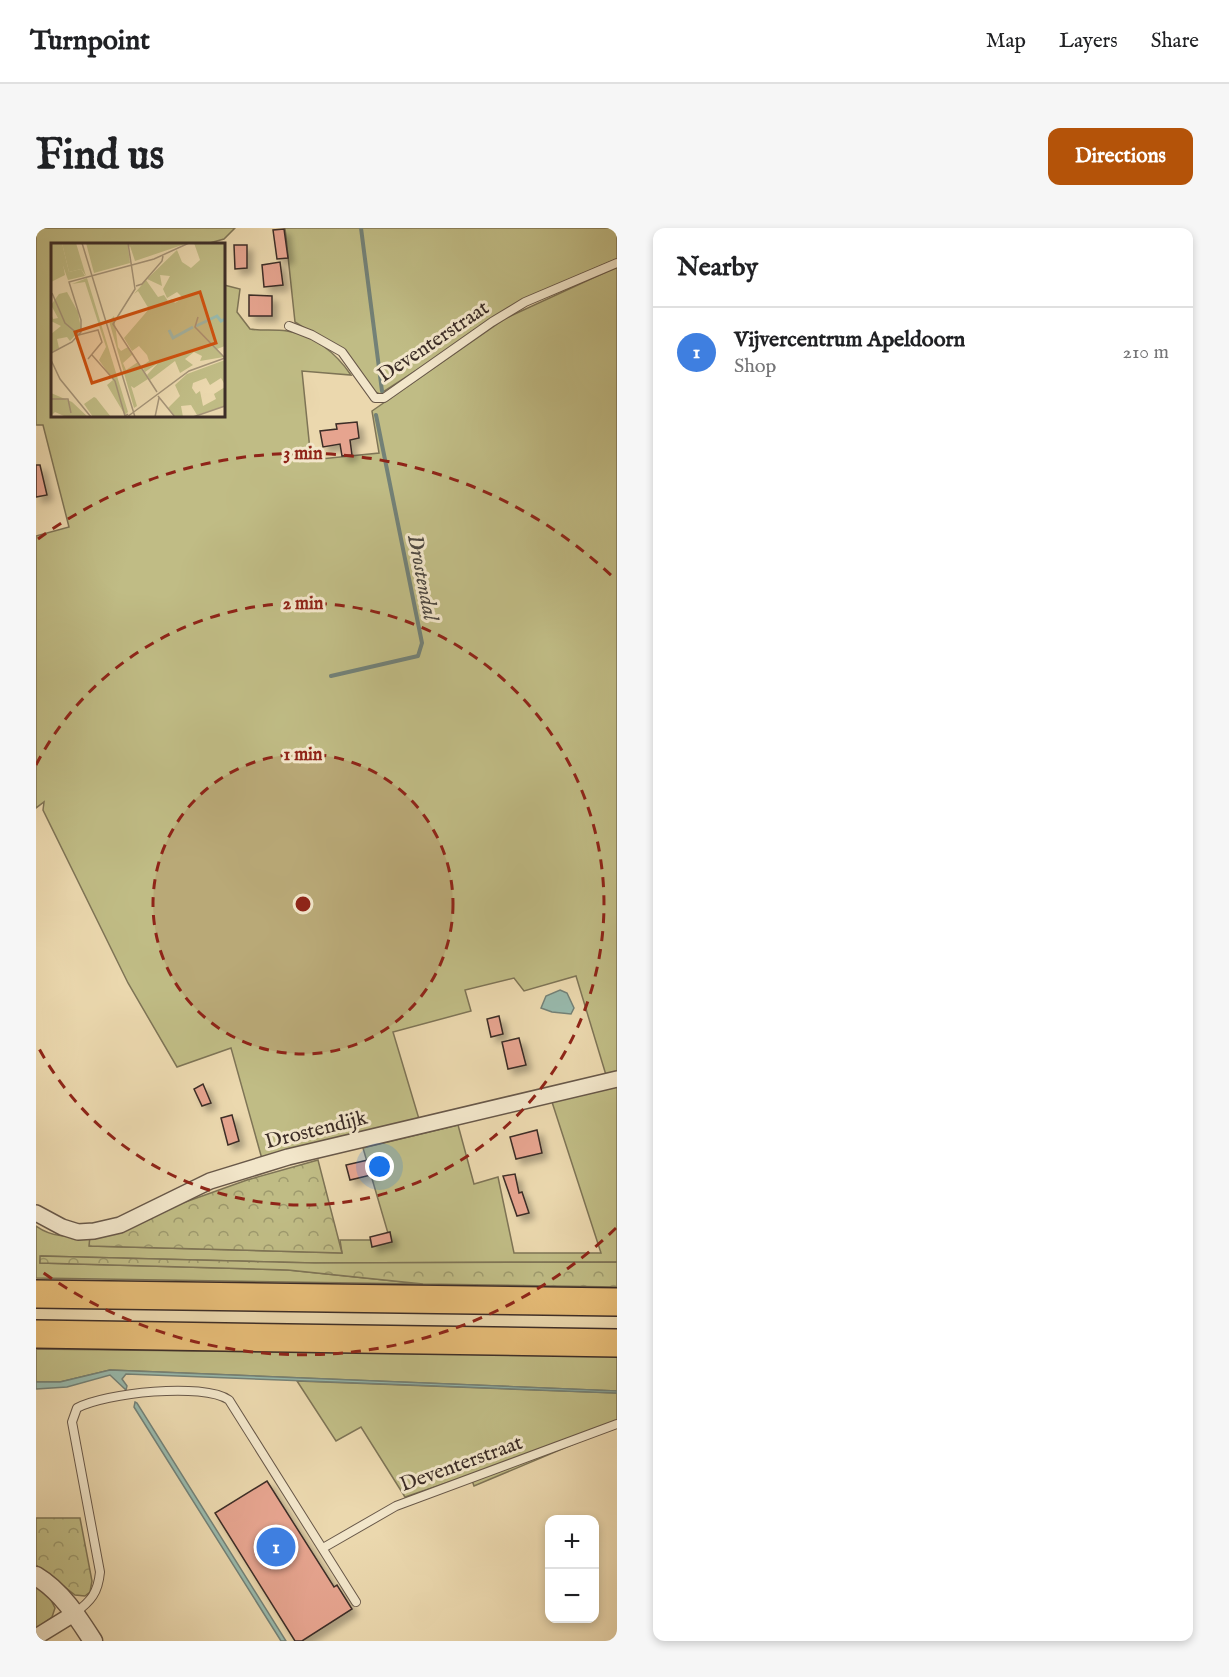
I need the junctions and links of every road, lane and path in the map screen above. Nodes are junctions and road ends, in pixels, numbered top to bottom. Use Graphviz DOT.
graph roads {
  1 [pos="617,263"];
  2 [pos="289,326"];
  3 [pos="617,1079"];
  4 [pos="36,1213"];
  5 [pos="36,1294"];
  6 [pos="617,1302"];
  7 [pos="36,1334"];
  8 [pos="617,1343"];
  9 [pos="617,1424"];
  10 [pos="323,1548"];
  11 [pos="36,1576"];
  12 [pos="356,1602"];
  13 [pos="75,1613"];
  14 [pos="36,1637"];
  15 [pos="93,1641"];
  1 -- 2 [label="lane, Deventerstraat"];
  3 -- 4 [label="street, Drostendijk"];
  5 -- 6 [label="highway"];
  7 -- 8 [label="highway"];
  9 -- 10 [label="lane, Deventerstraat"];
  10 -- 12 [label="lane"];
  10 -- 13 [label="lane"];
  11 -- 13 [label="street"];
  13 -- 14 [label="street"];
  13 -- 15 [label="street"];
}
